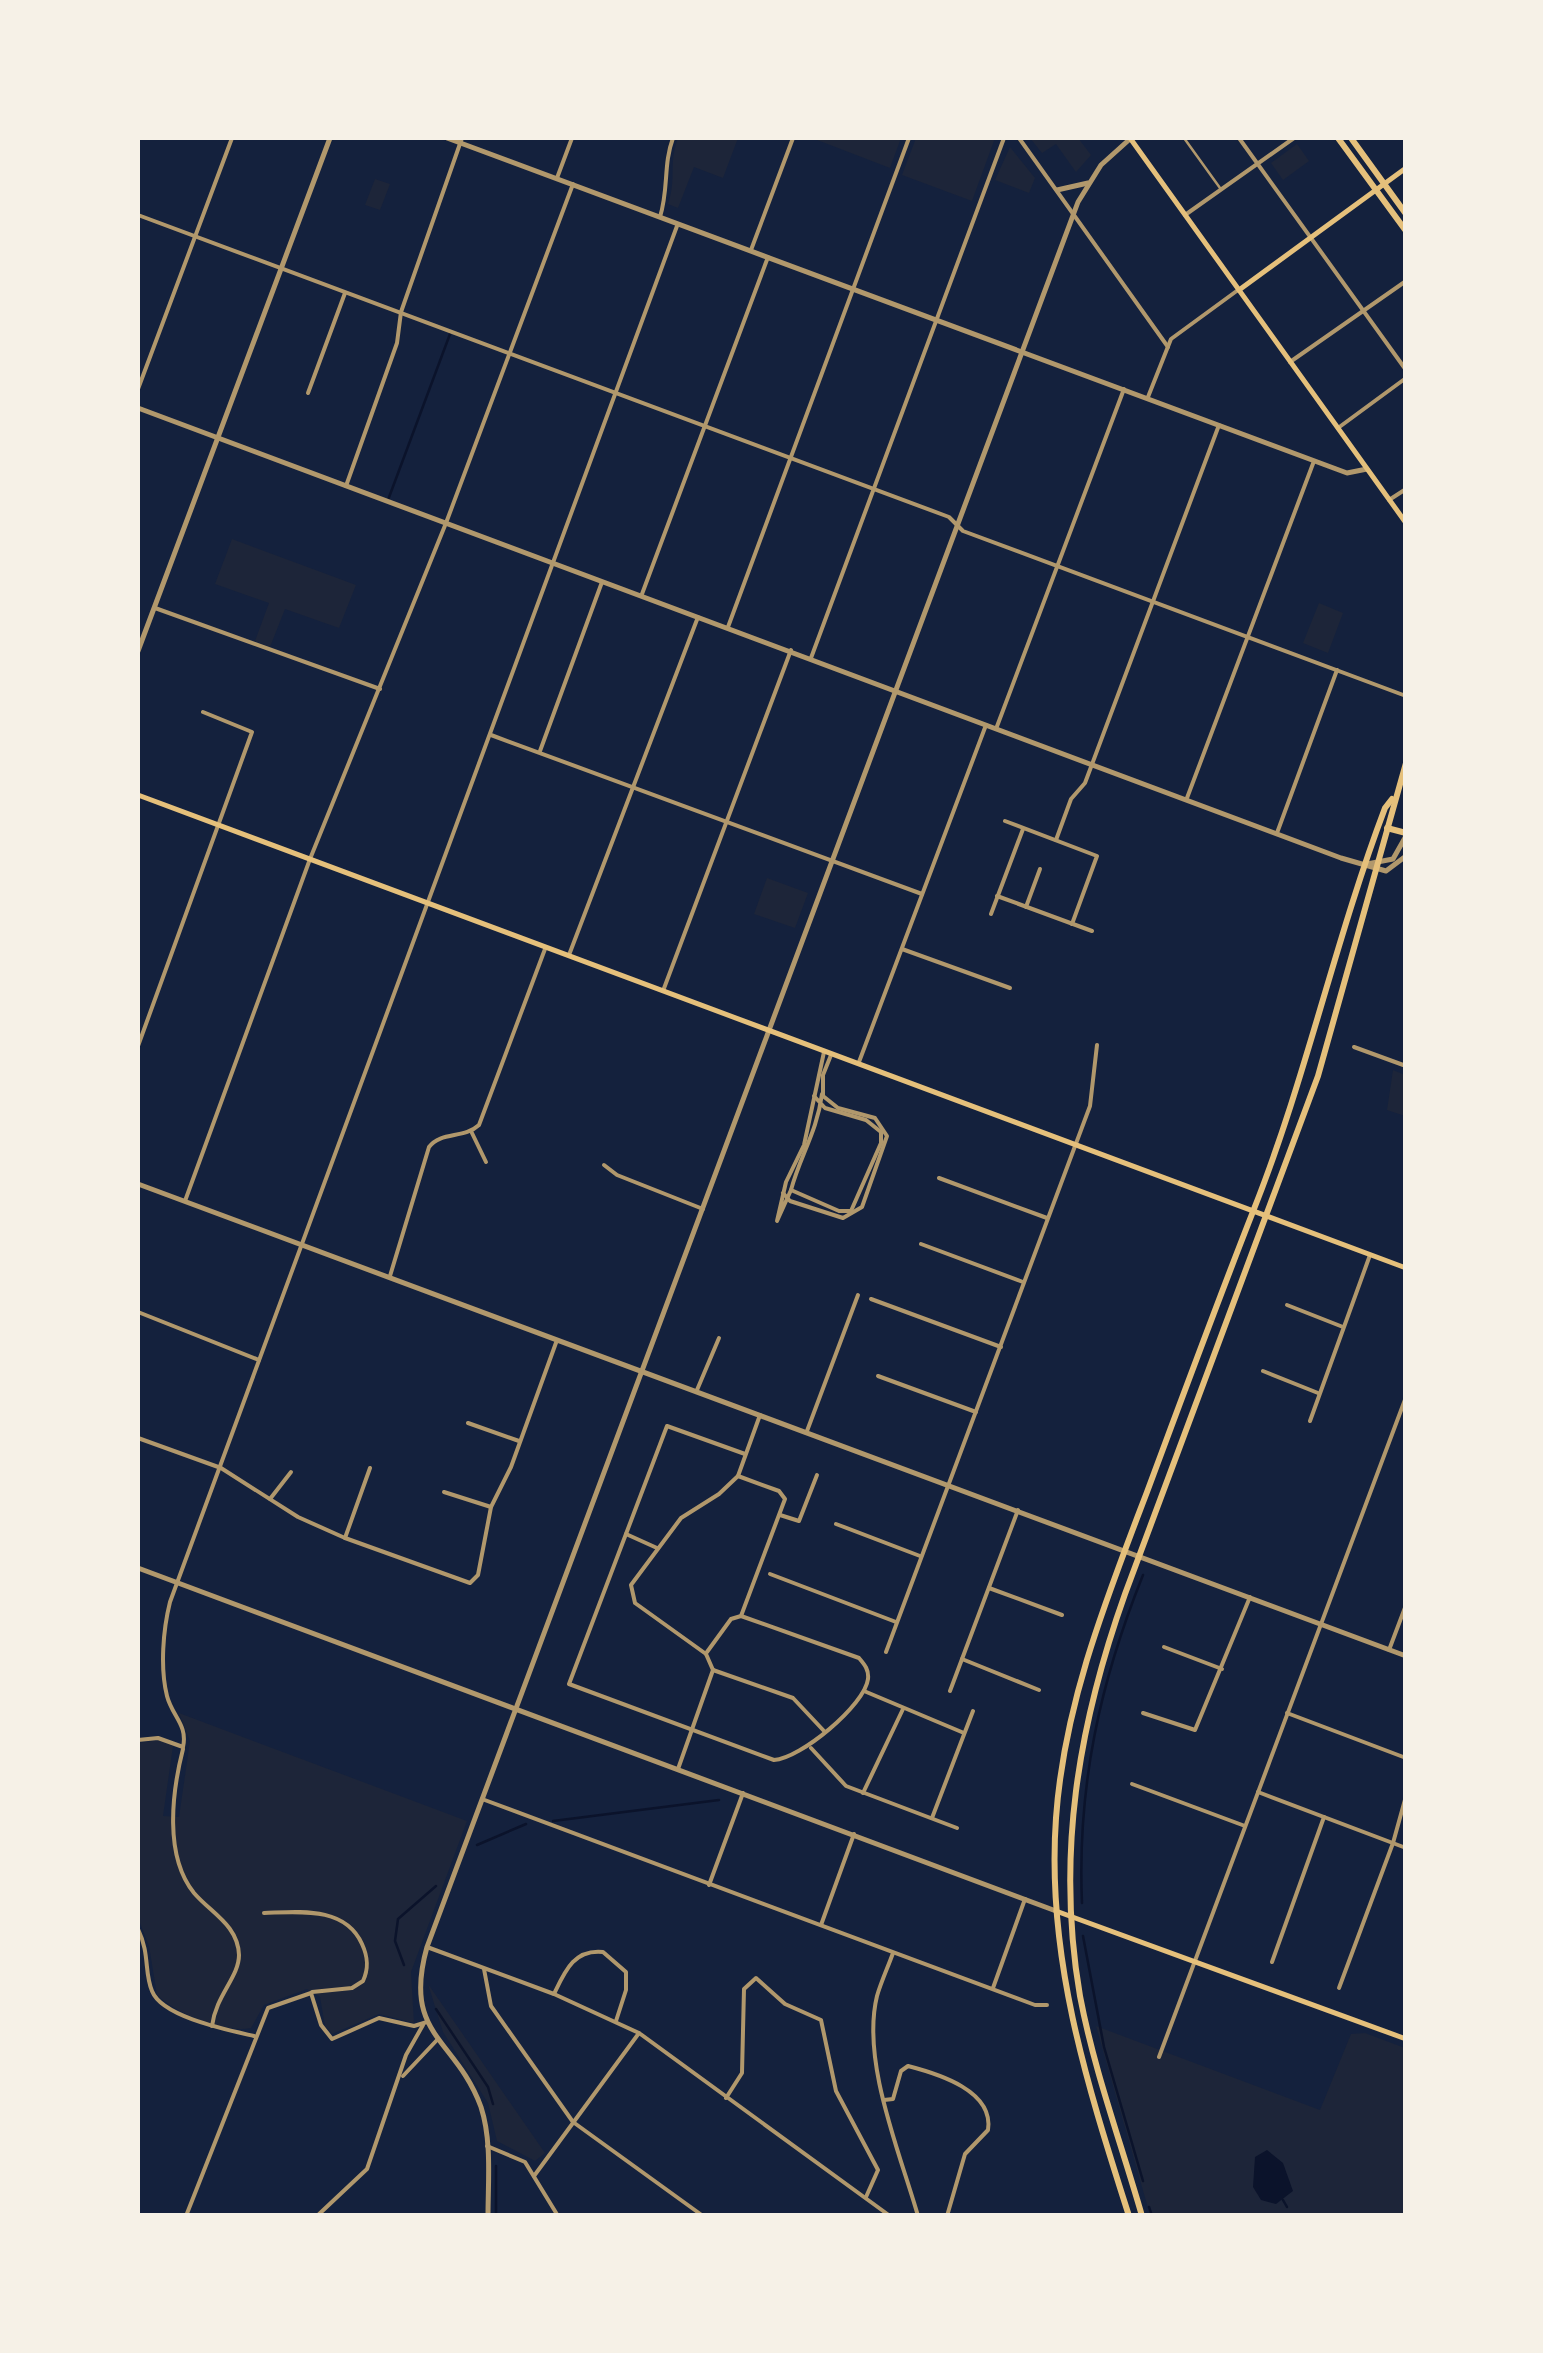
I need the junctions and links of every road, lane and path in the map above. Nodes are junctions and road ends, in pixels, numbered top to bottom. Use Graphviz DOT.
graph roads {
  1 [pos="232,138"];
  2 [pos="330,138"];
  3 [pos="447,138"];
  4 [pos="572,138"];
  5 [pos="674,138"];
  6 [pos="793,138"];
  7 [pos="909,138"];
  8 [pos="1004,138"];
  9 [pos="1019,138"];
  10 [pos="1131,138"];
  11 [pos="1184,138"];
  12 [pos="1239,138"];
  13 [pos="1294,138"];
  14 [pos="1338,138"];
  15 [pos="1350,138"];
  16 [pos="462,140"];
  17 [pos="1258,164"];
  18 [pos="1406,168"];
  19 [pos="557,178"];
  20 [pos="1088,183"];
  21 [pos="572,184"];
  22 [pos="1384,184"];
  23 [pos="1221,189"];
  24 [pos="1057,190"];
  25 [pos="1376,190"];
  26 [pos="1074,214"];
  27 [pos="1406,214"];
  28 [pos="138,215"];
  29 [pos="1185,216"];
  30 [pos="660,217"];
  31 [pos="678,223"];
  32 [pos="1406,231"];
  33 [pos="196,235"];
  34 [pos="1311,237"];
  35 [pos="751,251"];
  36 [pos="768,257"];
  37 [pos="281,266"];
  38 [pos="1406,280"];
  39 [pos="853,288"];
  40 [pos="1238,290"];
  41 [pos="345,293"];
  42 [pos="1364,311"];
  43 [pos="401,312"];
  44 [pos="935,320"];
  45 [pos="1168,347"];
  46 [pos="1021,352"];
  47 [pos="510,354"];
  48 [pos="1290,362"];
  49 [pos="1406,370"];
  50 [pos="1406,378"];
  51 [pos="138,389"];
  52 [pos="1124,389"];
  53 [pos="308,393"];
  54 [pos="614,393"];
  55 [pos="1148,397"];
  56 [pos="138,408"];
  57 [pos="1218,425"];
  58 [pos="705,426"];
  59 [pos="1338,428"];
  60 [pos="217,438"];
  61 [pos="788,460"];
  62 [pos="1314,461"];
  63 [pos="1367,469"];
  64 [pos="346,486"];
  65 [pos="871,488"];
  66 [pos="1406,489"];
  67 [pos="1389,500"];
  68 [pos="446,523"];
  69 [pos="1406,523"];
  70 [pos="958,525"];
  71 [pos="552,563"];
  72 [pos="1058,566"];
  73 [pos="602,582"];
  74 [pos="642,596"];
  75 [pos="1153,601"];
  76 [pos="154,608"];
  77 [pos="698,616"];
  78 [pos="728,627"];
  79 [pos="1248,637"];
  80 [pos="791,650"];
  81 [pos="138,651"];
  82 [pos="811,658"];
  83 [pos="1337,670"];
  84 [pos="380,689"];
  85 [pos="896,692"];
  86 [pos="1406,696"];
  87 [pos="203,712"];
  88 [pos="986,725"];
  89 [pos="996,729"];
  90 [pos="491,735"];
  91 [pos="539,752"];
  92 [pos="1406,763"];
  93 [pos="1092,764"];
  94 [pos="633,787"];
  95 [pos="138,795"];
  96 [pos="1392,799"];
  97 [pos="1186,800"];
  98 [pos="1005,820"];
  99 [pos="727,824"];
  100 [pos="218,826"];
  101 [pos="1023,828"];
  102 [pos="1387,828"];
  103 [pos="1277,833"];
  104 [pos="1406,835"];
  105 [pos="1056,840"];
  106 [pos="1406,856"];
  107 [pos="310,859"];
  108 [pos="832,861"];
  109 [pos="1364,865"];
  110 [pos="1377,866"];
  111 [pos="1040,870"];
  112 [pos="922,894"];
  113 [pos="997,896"];
  114 [pos="428,903"];
  115 [pos="1026,906"];
  116 [pos="991,914"];
  117 [pos="1072,924"];
  118 [pos="1092,931"];
  119 [pos="546,946"];
  120 [pos="902,949"];
  121 [pos="569,955"];
  122 [pos="1010,988"];
  123 [pos="664,990"];
  124 [pos="769,1030"];
  125 [pos="138,1046"];
  126 [pos="1097,1046"];
  127 [pos="1354,1047"];
  128 [pos="828,1054"];
  129 [pos="858,1065"];
  130 [pos="1406,1066"];
  131 [pos="822,1094"];
  132 [pos="814,1096"];
  133 [pos="820,1106"];
  134 [pos="471,1132"];
  135 [pos="1075,1144"];
  136 [pos="486,1162"];
  137 [pos="604,1165"];
  138 [pos="939,1178"];
  139 [pos="138,1184"];
  140 [pos="791,1190"];
  141 [pos="783,1194"];
  142 [pos="788,1200"];
  143 [pos="184,1201"];
  144 [pos="703,1209"];
  145 [pos="1254,1210"];
  146 [pos="1267,1215"];
  147 [pos="1048,1218"];
  148 [pos="303,1243"];
  149 [pos="920,1244"];
  150 [pos="1370,1255"];
  151 [pos="1406,1268"];
  152 [pos="390,1276"];
  153 [pos="1024,1282"];
  154 [pos="858,1295"];
  155 [pos="871,1298"];
  156 [pos="1287,1305"];
  157 [pos="138,1312"];
  158 [pos="1343,1326"];
  159 [pos="558,1338"];
  160 [pos="719,1338"];
  161 [pos="1001,1347"];
  162 [pos="258,1360"];
  163 [pos="643,1370"];
  164 [pos="1263,1371"];
  165 [pos="878,1376"];
  166 [pos="697,1390"];
  167 [pos="1318,1393"];
  168 [pos="1406,1397"];
  169 [pos="976,1412"];
  170 [pos="761,1414"];
  171 [pos="1397,1419"];
  172 [pos="1310,1420"];
  173 [pos="1406,1422"];
  174 [pos="468,1423"];
  175 [pos="807,1431"];
  176 [pos="138,1438"];
  177 [pos="520,1441"];
  178 [pos="745,1454"];
  179 [pos="221,1468"];
  180 [pos="370,1468"];
  181 [pos="291,1472"];
  182 [pos="818,1475"];
  183 [pos="738,1476"];
  184 [pos="946,1483"];
  185 [pos="444,1492"];
  186 [pos="270,1499"];
  187 [pos="491,1507"];
  188 [pos="1018,1510"];
  189 [pos="780,1515"];
  190 [pos="836,1524"];
  191 [pos="626,1534"];
  192 [pos="345,1538"];
  193 [pos="656,1548"];
  194 [pos="1125,1550"];
  195 [pos="922,1556"];
  196 [pos="1140,1556"];
  197 [pos="138,1568"];
  198 [pos="770,1574"];
  199 [pos="176,1582"];
  200 [pos="990,1588"];
  201 [pos="1250,1597"];
  202 [pos="1406,1604"];
  203 [pos="741,1616"];
  204 [pos="1062,1616"];
  205 [pos="897,1622"];
  206 [pos="1322,1625"];
  207 [pos="1164,1647"];
  208 [pos="1389,1650"];
  209 [pos="886,1652"];
  210 [pos="706,1654"];
  211 [pos="1406,1656"];
  212 [pos="962,1660"];
  213 [pos="1222,1669"];
  214 [pos="712,1670"];
  215 [pos="1039,1690"];
  216 [pos="864,1691"];
  217 [pos="950,1691"];
  218 [pos="516,1708"];
  219 [pos="903,1709"];
  220 [pos="973,1711"];
  221 [pos="1143,1713"];
  222 [pos="1287,1713"];
  223 [pos="692,1732"];
  224 [pos="825,1732"];
  225 [pos="964,1732"];
  226 [pos="138,1740"];
  227 [pos="810,1746"];
  228 [pos="184,1747"];
  229 [pos="1406,1758"];
  230 [pos="678,1769"];
  231 [pos="1132,1784"];
  232 [pos="1258,1792"];
  233 [pos="743,1793"];
  234 [pos="863,1793"];
  235 [pos="1406,1796"];
  236 [pos="482,1799"];
  237 [pos="932,1818"];
  238 [pos="1324,1818"];
  239 [pos="1245,1826"];
  240 [pos="956,1828"];
  241 [pos="854,1834"];
  242 [pos="1393,1843"];
  243 [pos="1406,1848"];
  244 [pos="709,1885"];
  245 [pos="1025,1898"];
  246 [pos="1056,1910"];
  247 [pos="264,1913"];
  248 [pos="1070,1916"];
  249 [pos="821,1926"];
  250 [pos="138,1928"];
  251 [pos="428,1947"];
  252 [pos="893,1952"];
  253 [pos="1194,1961"];
  254 [pos="1272,1962"];
  255 [pos="484,1969"];
  256 [pos="1338,1988"];
  257 [pos="992,1989"];
  258 [pos="311,1993"];
  259 [pos="554,1994"];
  260 [pos="1046,2005"];
  261 [pos="616,2020"];
  262 [pos="426,2022"];
  263 [pos="212,2026"];
  264 [pos="1406,2028"];
  265 [pos="639,2033"];
  266 [pos="254,2036"];
  267 [pos="1404,2039"];
  268 [pos="437,2040"];
  269 [pos="1159,2057"];
  270 [pos="400,2080"];
  271 [pos="726,2098"];
  272 [pos="884,2100"];
  273 [pos="572,2122"];
  274 [pos="487,2146"];
  275 [pos="534,2176"];
  276 [pos="866,2198"];
  277 [pos="186,2216"];
  278 [pos="317,2216"];
  279 [pos="488,2216"];
  280 [pos="558,2216"];
  281 [pos="703,2216"];
  282 [pos="890,2216"];
  283 [pos="918,2216"];
  284 [pos="948,2216"];
  285 [pos="1129,2216"];
  286 [pos="1142,2216"];
  1 -- 33 [label="street"];
  2 -- 37 [label="street"];
  3 -- 16 [label="street"];
  4 -- 19 [label="street"];
  5 -- 30 [label="street"];
  6 -- 35 [label="street"];
  7 -- 39 [label="street"];
  8 -- 44 [label="street"];
  9 -- 24 [label="street"];
  10 -- 20 [label="street"];
  10 -- 29 [label="main road"];
  11 -- 23 [label="street"];
  12 -- 17 [label="street"];
  13 -- 17 [label="street"];
  14 -- 25 [label="main road"];
  15 -- 22 [label="main road"];
  16 -- 19 [label="street"];
  16 -- 43 [label="street"];
  17 -- 23 [label="street"];
  17 -- 34 [label="street"];
  18 -- 22 [label="main road"];
  19 -- 21 [label="street"];
  20 -- 24 [label="street"];
  20 -- 26 [label="street"];
  21 -- 30 [label="street"];
  21 -- 47 [label="street"];
  22 -- 25 [label="main road"];
  22 -- 27 [label="main road"];
  23 -- 29 [label="street"];
  24 -- 26 [label="street"];
  25 -- 32 [label="main road"];
  25 -- 34 [label="main road"];
  26 -- 45 [label="street"];
  26 -- 46 [label="street"];
  28 -- 33 [label="street"];
  29 -- 40 [label="main road"];
  30 -- 31 [label="street"];
  31 -- 35 [label="street"];
  31 -- 54 [label="street"];
  33 -- 37 [label="street"];
  33 -- 51 [label="street"];
  34 -- 40 [label="main road"];
  34 -- 42 [label="street"];
  35 -- 36 [label="street"];
  36 -- 39 [label="street"];
  36 -- 58 [label="street"];
  37 -- 41 [label="street"];
  37 -- 60 [label="street"];
  38 -- 42 [label="street"];
  39 -- 44 [label="street"];
  39 -- 61 [label="street"];
  40 -- 45 [label="street"];
  40 -- 48 [label="main road"];
  41 -- 43 [label="street"];
  41 -- 53 [label="street"];
  42 -- 48 [label="street"];
  42 -- 49 [label="street"];
  43 -- 47 [label="street"];
  43 -- 64 [label="street"];
  44 -- 46 [label="street"];
  44 -- 65 [label="street"];
  45 -- 55 [label="street"];
  46 -- 52 [label="street"];
  46 -- 70 [label="street"];
  47 -- 54 [label="street"];
  47 -- 68 [label="street"];
  48 -- 59 [label="main road"];
  50 -- 59 [label="street"];
  52 -- 55 [label="street"];
  52 -- 72 [label="street"];
  54 -- 58 [label="street"];
  54 -- 71 [label="street"];
  55 -- 57 [label="street"];
  56 -- 60 [label="street"];
  57 -- 62 [label="street"];
  57 -- 75 [label="street"];
  58 -- 61 [label="street"];
  58 -- 74 [label="street"];
  59 -- 63 [label="main road"];
  60 -- 64 [label="street"];
  60 -- 76 [label="street"];
  61 -- 65 [label="street"];
  61 -- 78 [label="street"];
  62 -- 63 [label="street"];
  62 -- 79 [label="street"];
  63 -- 67 [label="main road"];
  64 -- 68 [label="street"];
  65 -- 70 [label="street"];
  65 -- 82 [label="street"];
  66 -- 67 [label="street"];
  67 -- 69 [label="main road"];
  68 -- 71 [label="street"];
  68 -- 84 [label="street"];
  70 -- 72 [label="street"];
  70 -- 85 [label="street"];
  71 -- 73 [label="street"];
  71 -- 90 [label="street"];
  72 -- 75 [label="street"];
  72 -- 89 [label="street"];
  73 -- 74 [label="street"];
  73 -- 91 [label="street"];
  74 -- 77 [label="street"];
  75 -- 79 [label="street"];
  75 -- 93 [label="street"];
  76 -- 81 [label="street"];
  76 -- 84 [label="street"];
  77 -- 78 [label="street"];
  77 -- 94 [label="street"];
  78 -- 80 [label="street"];
  79 -- 83 [label="street"];
  79 -- 97 [label="street"];
  80 -- 82 [label="street"];
  80 -- 99 [label="street"];
  82 -- 85 [label="street"];
  83 -- 86 [label="street"];
  83 -- 103 [label="street"];
  84 -- 107 [label="street"];
  85 -- 88 [label="street"];
  85 -- 108 [label="street"];
  87 -- 100 [label="street"];
  88 -- 89 [label="street"];
  88 -- 112 [label="street"];
  89 -- 93 [label="street"];
  90 -- 91 [label="street"];
  90 -- 114 [label="street"];
  91 -- 94 [label="street"];
  92 -- 96 [label="main road"];
  93 -- 97 [label="street"];
  93 -- 105 [label="street"];
  94 -- 99 [label="street"];
  94 -- 121 [label="street"];
  95 -- 100 [label="main road"];
  96 -- 102 [label="main road"];
  96 -- 109 [label="main road"];
  97 -- 103 [label="street"];
  98 -- 101 [label="street"];
  99 -- 108 [label="street"];
  99 -- 123 [label="street"];
  100 -- 107 [label="main road"];
  100 -- 125 [label="street"];
  101 -- 105 [label="street"];
  101 -- 113 [label="street"];
  102 -- 104 [label="main road"];
  102 -- 110 [label="main road"];
  103 -- 109 [label="street"];
  104 -- 110 [label="street"];
  105 -- 117 [label="street"];
  106 -- 110 [label="street"];
  107 -- 114 [label="main road"];
  107 -- 143 [label="street"];
  108 -- 112 [label="street"];
  108 -- 124 [label="street"];
  109 -- 110 [label="street"];
  109 -- 145 [label="main road"];
  110 -- 146 [label="main road"];
  111 -- 115 [label="street"];
  112 -- 120 [label="street"];
  113 -- 115 [label="street"];
  113 -- 116 [label="street"];
  114 -- 119 [label="main road"];
  114 -- 148 [label="street"];
  115 -- 117 [label="street"];
  117 -- 118 [label="street"];
  119 -- 121 [label="main road"];
  119 -- 134 [label="street"];
  120 -- 122 [label="street"];
  120 -- 129 [label="street"];
  121 -- 123 [label="main road"];
  123 -- 124 [label="main road"];
  124 -- 128 [label="main road"];
  124 -- 144 [label="street"];
  126 -- 135 [label="street"];
  127 -- 130 [label="street"];
  128 -- 129 [label="main road"];
  128 -- 131 [label="street"];
  128 -- 132 [label="street"];
  129 -- 135 [label="main road"];
  131 -- 133 [label="street"];
  131 -- 142 [label="street"];
  132 -- 133 [label="street"];
  132 -- 141 [label="street"];
  133 -- 140 [label="street"];
  133 -- 140 [label="street"];
  134 -- 136 [label="street"];
  134 -- 152 [label="street"];
  135 -- 145 [label="main road"];
  135 -- 147 [label="street"];
  137 -- 144 [label="street"];
  138 -- 147 [label="street"];
  139 -- 143 [label="street"];
  140 -- 142 [label="street"];
  141 -- 142 [label="street"];
  141 -- 142 [label="street"];
  143 -- 148 [label="street"];
  144 -- 163 [label="street"];
  145 -- 146 [label="main road"];
  145 -- 194 [label="main road"];
  146 -- 150 [label="main road"];
  146 -- 196 [label="main road"];
  147 -- 153 [label="street"];
  148 -- 152 [label="street"];
  148 -- 162 [label="street"];
  149 -- 153 [label="street"];
  150 -- 151 [label="main road"];
  150 -- 158 [label="street"];
  152 -- 159 [label="street"];
  153 -- 161 [label="street"];
  154 -- 175 [label="street"];
  155 -- 161 [label="street"];
  156 -- 158 [label="street"];
  157 -- 162 [label="street"];
  158 -- 167 [label="street"];
  159 -- 163 [label="street"];
  159 -- 177 [label="street"];
  160 -- 166 [label="street"];
  161 -- 169 [label="street"];
  162 -- 179 [label="street"];
  163 -- 166 [label="street"];
  163 -- 218 [label="street"];
  164 -- 167 [label="street"];
  165 -- 169 [label="street"];
  166 -- 170 [label="street"];
  167 -- 172 [label="street"];
  168 -- 171 [label="street"];
  169 -- 184 [label="street"];
  170 -- 175 [label="street"];
  170 -- 178 [label="street"];
  171 -- 173 [label="street"];
  171 -- 206 [label="street"];
  174 -- 177 [label="street"];
  175 -- 184 [label="street"];
  176 -- 179 [label="street"];
  177 -- 187 [label="street"];
  178 -- 183 [label="street"];
  178 -- 191 [label="street"];
  179 -- 186 [label="street"];
  179 -- 199 [label="street"];
  180 -- 192 [label="street"];
  181 -- 186 [label="street"];
  182 -- 189 [label="street"];
  183 -- 189 [label="street"];
  183 -- 193 [label="street"];
  184 -- 188 [label="street"];
  184 -- 195 [label="street"];
  185 -- 187 [label="street"];
  186 -- 192 [label="street"];
  187 -- 192 [label="street"];
  188 -- 194 [label="street"];
  188 -- 200 [label="street"];
  189 -- 203 [label="street"];
  190 -- 195 [label="street"];
  191 -- 193 [label="street"];
  191 -- 223 [label="street"];
  193 -- 210 [label="street"];
  194 -- 196 [label="street"];
  194 -- 246 [label="main road"];
  195 -- 205 [label="street"];
  196 -- 201 [label="street"];
  196 -- 248 [label="main road"];
  197 -- 199 [label="street"];
  198 -- 205 [label="street"];
  199 -- 218 [label="street"];
  199 -- 228 [label="street"];
  200 -- 204 [label="street"];
  200 -- 212 [label="street"];
  201 -- 206 [label="street"];
  201 -- 213 [label="street"];
  202 -- 208 [label="street"];
  203 -- 210 [label="street"];
  203 -- 216 [label="street"];
  205 -- 209 [label="street"];
  206 -- 208 [label="street"];
  206 -- 222 [label="street"];
  207 -- 213 [label="street"];
  208 -- 211 [label="street"];
  210 -- 214 [label="street"];
  212 -- 215 [label="street"];
  212 -- 217 [label="street"];
  213 -- 221 [label="street"];
  214 -- 223 [label="street"];
  214 -- 224 [label="street"];
  216 -- 219 [label="street"];
  216 -- 224 [label="street"];
  218 -- 230 [label="street"];
  218 -- 236 [label="street"];
  219 -- 225 [label="street"];
  219 -- 234 [label="street"];
  220 -- 225 [label="street"];
  222 -- 229 [label="street"];
  222 -- 232 [label="street"];
  223 -- 227 [label="street"];
  223 -- 230 [label="street"];
  224 -- 227 [label="street"];
  225 -- 237 [label="street"];
  226 -- 228 [label="street"];
  227 -- 234 [label="street"];
  228 -- 263 [label="street"];
  230 -- 233 [label="street"];
  231 -- 239 [label="street"];
  232 -- 238 [label="street"];
  232 -- 239 [label="street"];
  233 -- 241 [label="street"];
  233 -- 244 [label="street"];
  234 -- 237 [label="street"];
  235 -- 242 [label="street"];
  236 -- 244 [label="street"];
  236 -- 251 [label="street"];
  237 -- 240 [label="street"];
  238 -- 242 [label="street"];
  238 -- 254 [label="street"];
  239 -- 253 [label="street"];
  241 -- 245 [label="street"];
  241 -- 249 [label="street"];
  242 -- 243 [label="street"];
  242 -- 256 [label="street"];
  244 -- 249 [label="street"];
  245 -- 246 [label="street"];
  245 -- 257 [label="street"];
  246 -- 248 [label="main road"];
  246 -- 285 [label="main road"];
  247 -- 258 [label="street"];
  248 -- 253 [label="main road"];
  248 -- 286 [label="main road"];
  249 -- 252 [label="street"];
  250 -- 263 [label="street"];
  251 -- 255 [label="street"];
  251 -- 262 [label="street"];
  252 -- 257 [label="street"];
  252 -- 272 [label="street"];
  253 -- 267 [label="main road"];
  253 -- 269 [label="street"];
  255 -- 259 [label="street"];
  255 -- 273 [label="street"];
  257 -- 260 [label="street"];
  258 -- 262 [label="street"];
  258 -- 266 [label="street"];
  259 -- 261 [label="street"];
  259 -- 261 [label="street"];
  261 -- 265 [label="street"];
  262 -- 268 [label="street"];
  262 -- 270 [label="street"];
  263 -- 266 [label="street"];
  264 -- 267 [label="street"];
  265 -- 271 [label="street"];
  265 -- 273 [label="street"];
  266 -- 277 [label="street"];
  268 -- 270 [label="street"];
  268 -- 274 [label="street"];
  270 -- 278 [label="street"];
  271 -- 276 [label="street"];
  271 -- 276 [label="street"];
  272 -- 283 [label="street"];
  272 -- 284 [label="street"];
  273 -- 275 [label="street"];
  273 -- 281 [label="street"];
  274 -- 275 [label="street"];
  274 -- 279 [label="street"];
  275 -- 280 [label="street"];
  276 -- 282 [label="street"];
}
